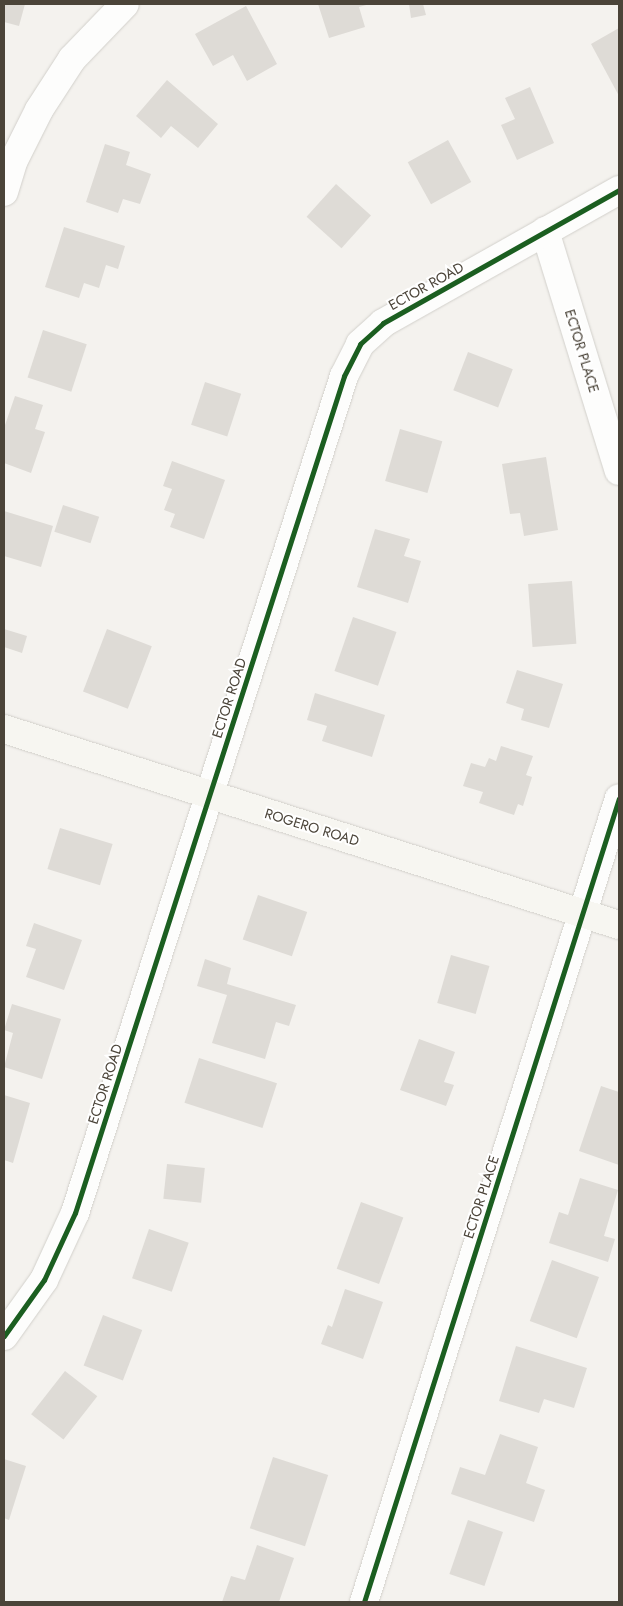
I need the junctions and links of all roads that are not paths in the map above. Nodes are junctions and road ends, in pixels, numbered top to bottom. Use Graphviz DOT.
graph roads {
  1 [pos="125,4"];
  2 [pos="619,190"];
  3 [pos="4,192"];
  4 [pos="545,231"];
  5 [pos="619,471"];
  6 [pos="4,730"];
  7 [pos="210,795"];
  8 [pos="619,798"];
  9 [pos="582,914"];
  10 [pos="619,925"];
  11 [pos="4,1336"];
  12 [pos="364,1602"];
  1 -- 3 [label="street"];
  2 -- 4 [label="street, ECTOR ROAD"];
  4 -- 5 [label="street, ECTOR PLACE"];
  4 -- 7 [label="street, ECTOR ROAD"];
  6 -- 7 [label="main road, ROGERO ROAD"];
  7 -- 9 [label="main road, ROGERO ROAD"];
  7 -- 11 [label="street, ECTOR ROAD"];
  8 -- 9 [label="street, ECTOR PLACE"];
  9 -- 10 [label="main road, ROGERO ROAD"];
  9 -- 12 [label="street, ECTOR PLACE"];
}
